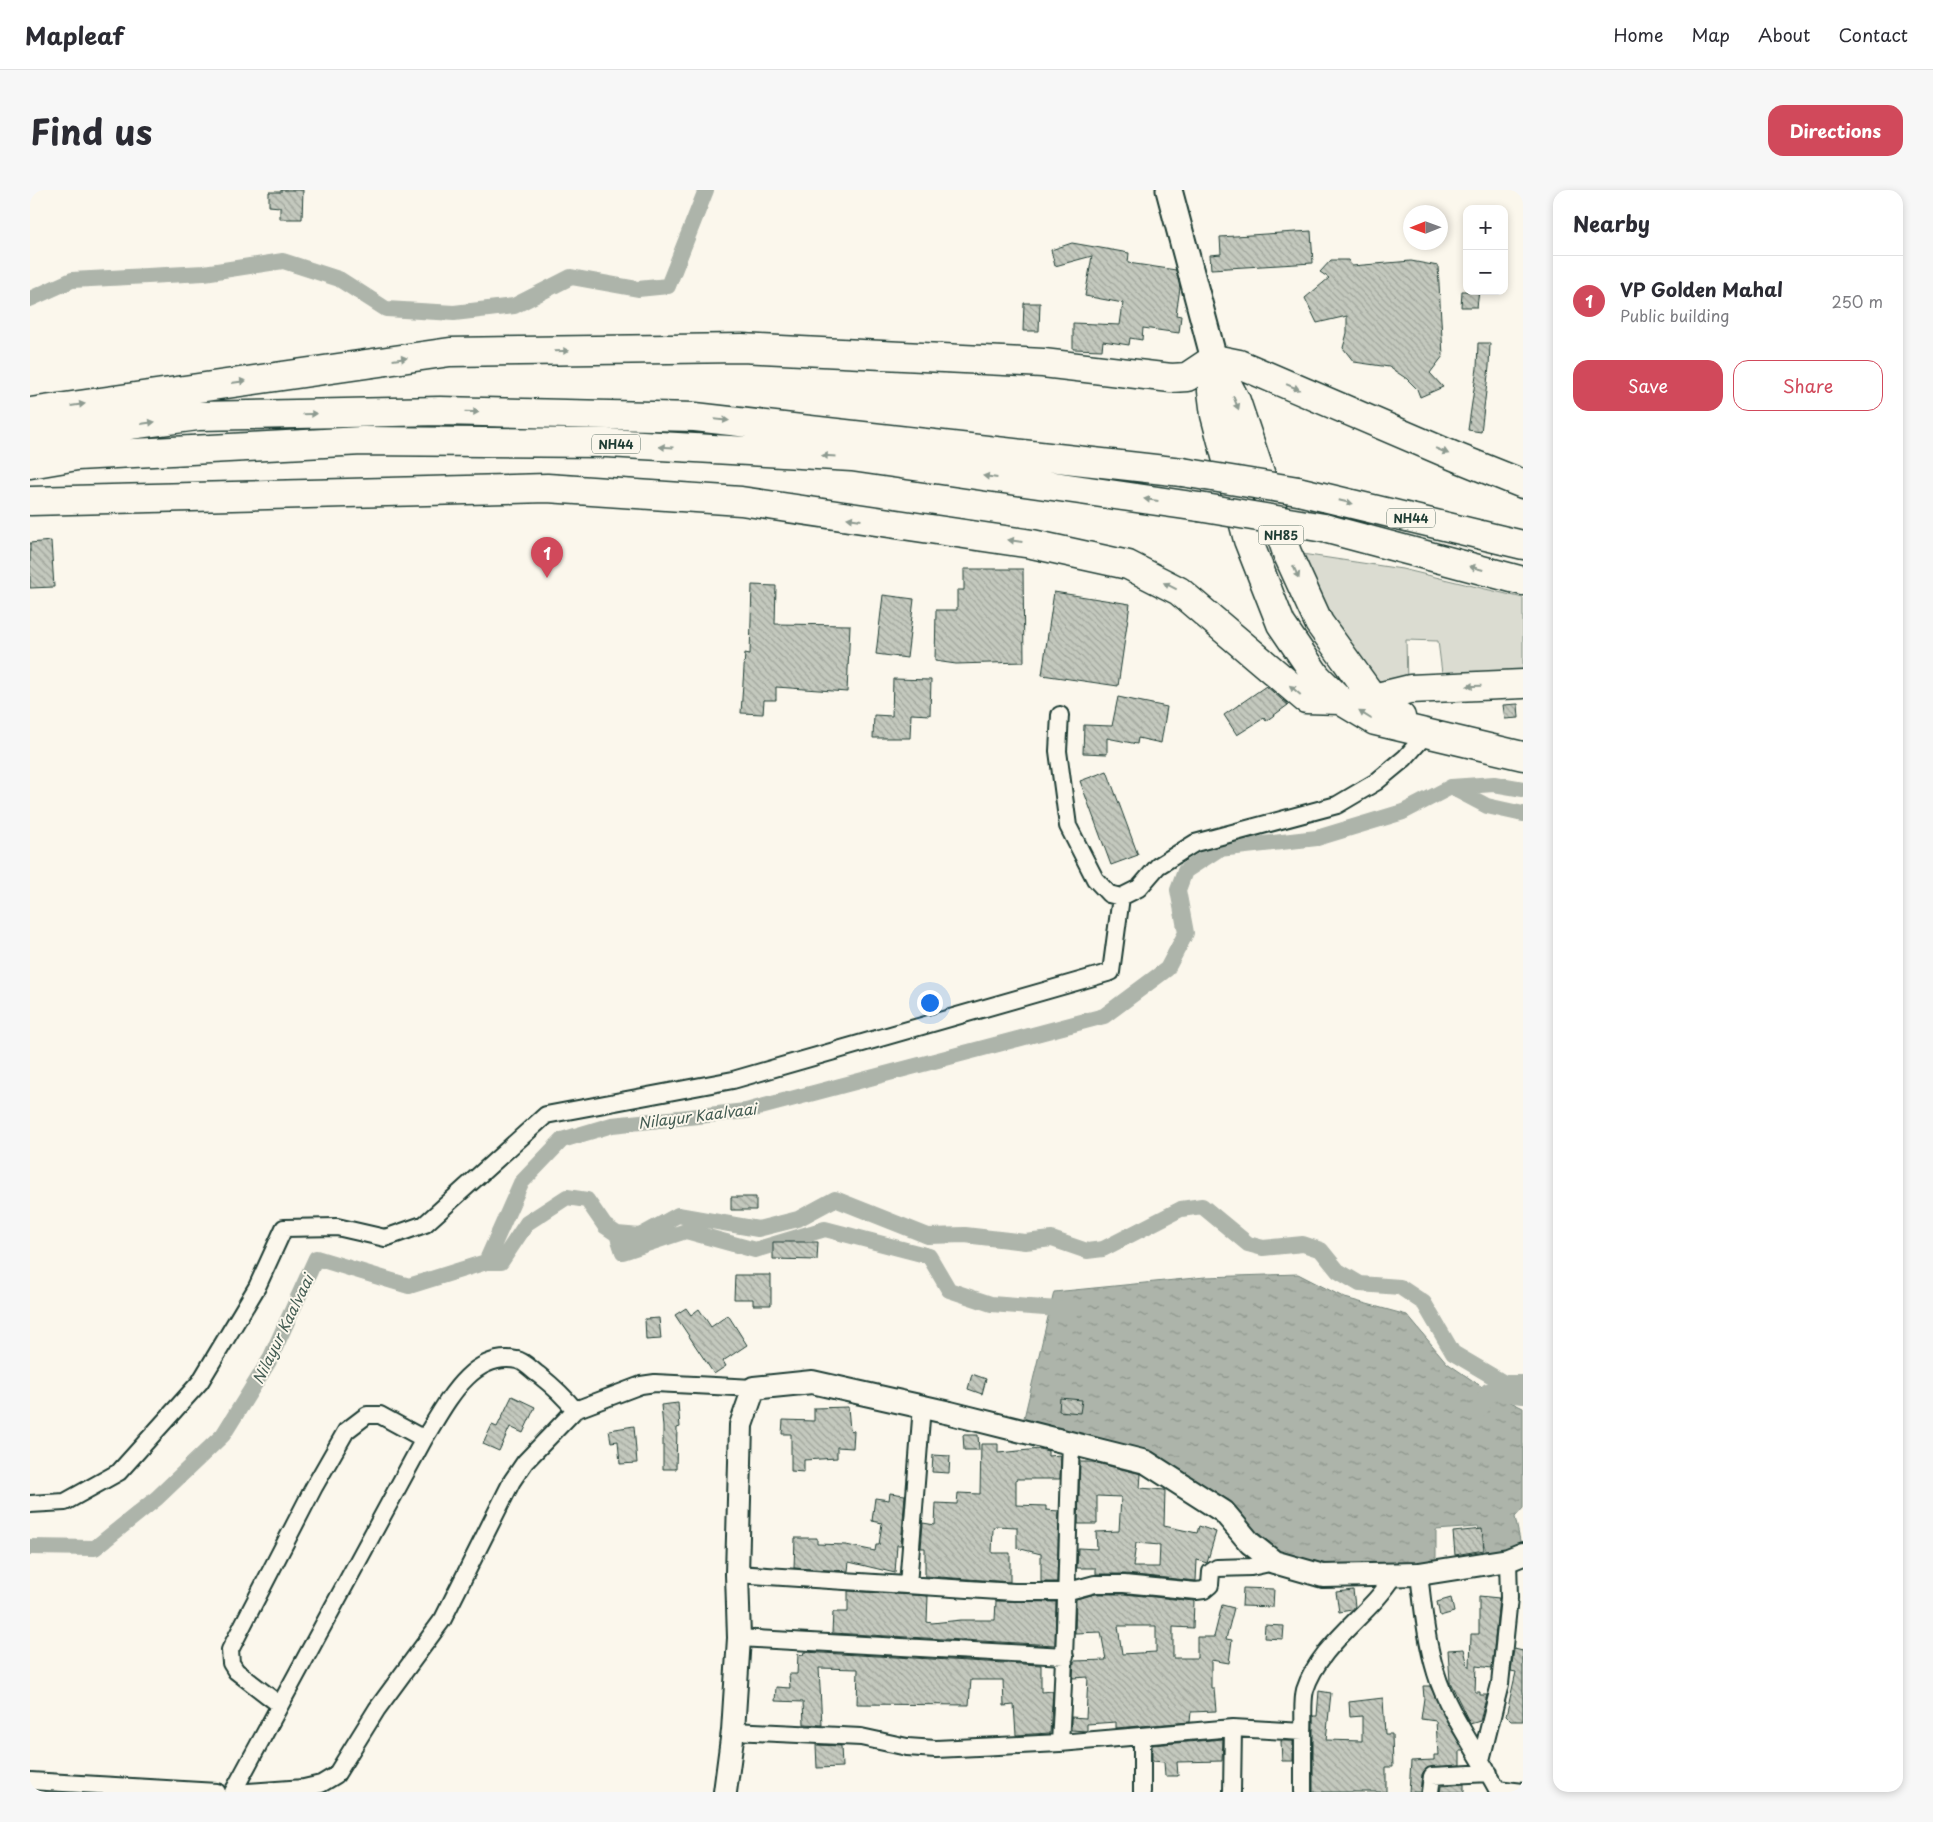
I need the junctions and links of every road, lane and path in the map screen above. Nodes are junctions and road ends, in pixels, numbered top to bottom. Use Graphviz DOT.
graph roads {
  1 [pos="1169,190"];
  2 [pos="1214,360"];
  3 [pos="30,412"];
  4 [pos="30,438"];
  5 [pos="30,464"];
  6 [pos="1523,484"];
  7 [pos="30,500"];
  8 [pos="1523,545"];
  9 [pos="1523,581"];
  10 [pos="1523,684"];
  11 [pos="1373,698"];
  12 [pos="1340,700"];
  13 [pos="1060,715"];
  14 [pos="1427,733"];
  15 [pos="1523,756"];
  16 [pos="1121,897"];
  17 [pos="754,1388"];
  18 [pos="922,1406"];
  19 [pos="575,1410"];
  20 [pos="424,1439"];
  21 [pos="1071,1443"];
  22 [pos="30,1504"];
  23 [pos="1515,1557"];
  24 [pos="1274,1562"];
  25 [pos="737,1574"];
  26 [pos="1419,1574"];
  27 [pos="1394,1576"];
  28 [pos="908,1585"];
  29 [pos="1065,1592"];
  30 [pos="739,1638"];
  31 [pos="1066,1656"];
  32 [pos="280,1706"];
  33 [pos="1233,1728"];
  34 [pos="733,1731"];
  35 [pos="1303,1732"];
  36 [pos="1142,1736"];
  37 [pos="1060,1743"];
  38 [pos="1485,1767"];
  39 [pos="30,1781"];
  40 [pos="1498,1790"];
  41 [pos="218,1792"];
  42 [pos="234,1792"];
  43 [pos="248,1792"];
  44 [pos="724,1792"];
  45 [pos="1142,1792"];
  46 [pos="1232,1792"];
  47 [pos="1303,1792"];
  48 [pos="1430,1792"];
  49 [pos="1523,1792"];
  1 -- 2 [label="main road"];
  3 -- 2 [label="highway, one-way"];
  2 -- 6 [label="highway, one-way"];
  2 -- 11 [label="highway, NH85, one-way"];
  2 -- 12 [label="highway, NH85"];
  4 -- 8 [label="highway, NH44, one-way, bridge"];
  9 -- 5 [label="highway, NH44, one-way, bridge"];
  12 -- 7 [label="highway, one-way"];
  10 -- 11 [label="highway, one-way"];
  11 -- 14 [label="highway, NH85"];
  14 -- 12 [label="highway, NH85, one-way"];
  13 -- 16 [label="street"];
  14 -- 15 [label="highway, NH85"];
  14 -- 16 [label="street"];
  16 -- 22 [label="street"];
  17 -- 18 [label="main road"];
  17 -- 19 [label="street"];
  17 -- 25 [label="main road"];
  18 -- 21 [label="main road"];
  18 -- 28 [label="street"];
  19 -- 20 [label="street"];
  19 -- 43 [label="street"];
  20 -- 32 [label="street"];
  20 -- 32 [label="street"];
  21 -- 24 [label="main road"];
  21 -- 29 [label="street"];
  23 -- 26 [label="main road"];
  23 -- 38 [label="street"];
  24 -- 27 [label="main road"];
  24 -- 29 [label="street"];
  25 -- 28 [label="street"];
  25 -- 30 [label="main road"];
  26 -- 27 [label="main road"];
  26 -- 38 [label="street"];
  27 -- 35 [label="street"];
  28 -- 29 [label="street"];
  29 -- 31 [label="street"];
  30 -- 31 [label="street"];
  30 -- 34 [label="main road"];
  31 -- 37 [label="street"];
  32 -- 42 [label="street"];
  33 -- 35 [label="street"];
  33 -- 36 [label="street"];
  33 -- 46 [label="street"];
  34 -- 37 [label="street"];
  34 -- 44 [label="main road"];
  35 -- 47 [label="street"];
  36 -- 37 [label="street"];
  36 -- 45 [label="street"];
  38 -- 40 [label="street"];
  38 -- 48 [label="street"];
  39 -- 41 [label="street"];
  40 -- 49 [label="street"];
}
